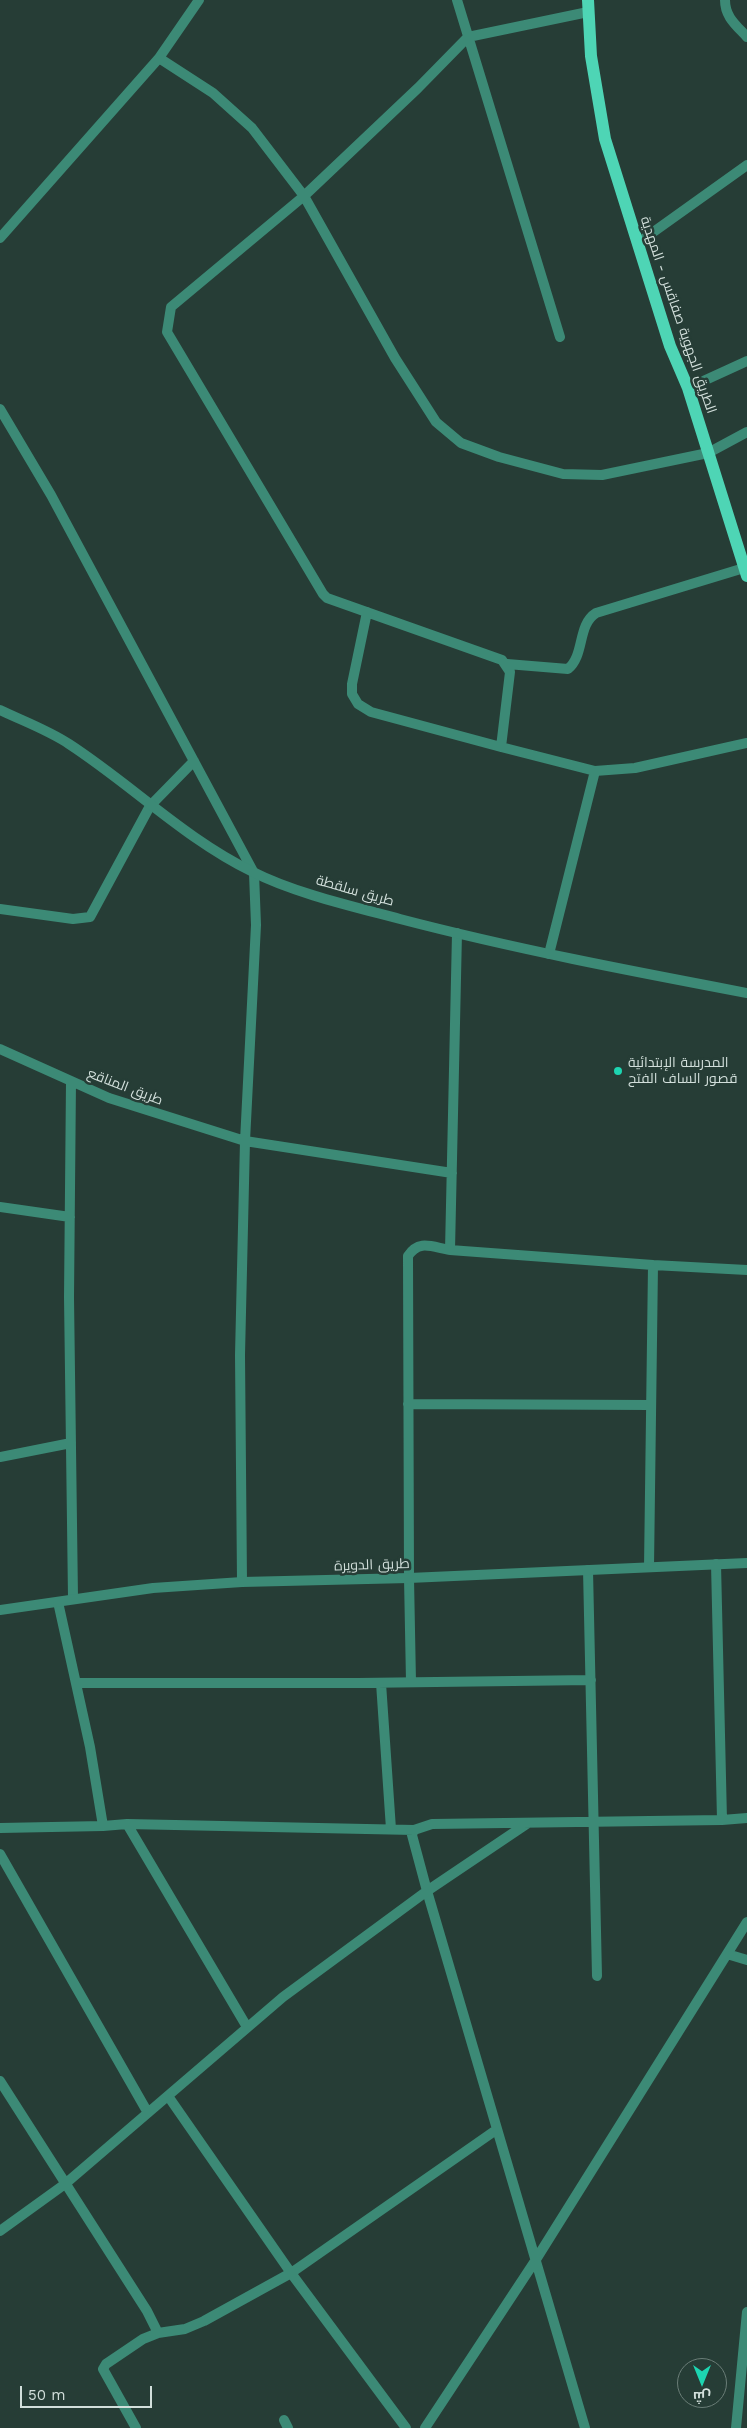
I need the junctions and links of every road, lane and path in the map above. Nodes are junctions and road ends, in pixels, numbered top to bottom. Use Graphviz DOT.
graph roads {
  1 [pos="199,0"];
  2 [pos="457,0"];
  3 [pos="725,0"];
  4 [pos="588,6"];
  5 [pos="468,37"];
  6 [pos="747,37"];
  7 [pos="159,58"];
  8 [pos="747,165"];
  9 [pos="304,196"];
  10 [pos="0,238"];
  11 [pos="638,243"];
  12 [pos="560,337"];
  13 [pos="747,361"];
  14 [pos="688,388"];
  15 [pos="0,409"];
  16 [pos="747,432"];
  17 [pos="708,453"];
  18 [pos="746,572"];
  19 [pos="367,612"];
  20 [pos="506,664"];
  21 [pos="0,710"];
  22 [pos="747,743"];
  23 [pos="501,747"];
  24 [pos="194,761"];
  25 [pos="595,771"];
  26 [pos="150,806"];
  27 [pos="254,873"];
  28 [pos="0,909"];
  29 [pos="457,934"];
  30 [pos="549,954"];
  31 [pos="747,993"];
  32 [pos="0,1049"];
  33 [pos="71,1081"];
  34 [pos="245,1141"];
  35 [pos="452,1173"];
  36 [pos="0,1207"];
  37 [pos="70,1217"];
  38 [pos="450,1250"];
  39 [pos="653,1265"];
  40 [pos="747,1270"];
  41 [pos="408,1404"];
  42 [pos="651,1405"];
  43 [pos="71,1443"];
  44 [pos="0,1457"];
  45 [pos="747,1563"];
  46 [pos="716,1564"];
  47 [pos="649,1567"];
  48 [pos="588,1570"];
  49 [pos="409,1578"];
  50 [pos="242,1582"];
  51 [pos="73,1598"];
  52 [pos="58,1602"];
  53 [pos="0,1610"];
  54 [pos="591,1680"];
  55 [pos="411,1682"];
  56 [pos="77,1683"];
  57 [pos="381,1683"];
  58 [pos="747,1818"];
  59 [pos="722,1820"];
  60 [pos="594,1822"];
  61 [pos="528,1823"];
  62 [pos="127,1824"];
  63 [pos="103,1826"];
  64 [pos="0,1828"];
  65 [pos="391,1829"];
  66 [pos="414,1830"];
  67 [pos="0,1854"];
  68 [pos="427,1891"];
  69 [pos="747,1922"];
  70 [pos="726,1954"];
  71 [pos="747,1960"];
  72 [pos="596,1976"];
  73 [pos="247,2027"];
  74 [pos="0,2081"];
  75 [pos="168,2096"];
  76 [pos="148,2113"];
  77 [pos="496,2130"];
  78 [pos="65,2184"];
  79 [pos="0,2231"];
  80 [pos="535,2261"];
  81 [pos="291,2273"];
  82 [pos="747,2312"];
  83 [pos="158,2333"];
  84 [pos="136,2428"];
  85 [pos="406,2428"];
  86 [pos="425,2428"];
  87 [pos="585,2428"];
  88 [pos="736,2428"];
  1 -- 7 [label="street"];
  2 -- 5 [label="street"];
  3 -- 6 [label="street"];
  4 -- 5 [label="street"];
  4 -- 11 [label="main road, الطريق الجهوية صفاقس - المهدية"];
  5 -- 9 [label="street"];
  5 -- 12 [label="street"];
  7 -- 9 [label="street"];
  7 -- 10 [label="street"];
  8 -- 11 [label="street"];
  9 -- 17 [label="street"];
  9 -- 19 [label="street"];
  11 -- 14 [label="main road, الطريق الجهوية صفاقس - المهدية"];
  13 -- 14 [label="street"];
  14 -- 17 [label="main road, الطريق الجهوية صفاقس - المهدية"];
  15 -- 24 [label="street"];
  16 -- 17 [label="street"];
  17 -- 18 [label="main road, الطريق الجهوية صفاقس - المهدية"];
  18 -- 20 [label="street"];
  19 -- 20 [label="street"];
  19 -- 23 [label="street"];
  20 -- 23 [label="street"];
  21 -- 26 [label="street, طريق سلقطة"];
  22 -- 25 [label="street"];
  23 -- 25 [label="street"];
  24 -- 26 [label="street"];
  24 -- 27 [label="street"];
  25 -- 30 [label="street"];
  26 -- 27 [label="street, طريق سلقطة"];
  26 -- 28 [label="street"];
  27 -- 29 [label="street, طريق سلقطة"];
  27 -- 34 [label="street"];
  29 -- 30 [label="street, طريق سلقطة"];
  29 -- 35 [label="street"];
  30 -- 31 [label="street, طريق سلقطة"];
  32 -- 33 [label="street, طريق المناقع"];
  33 -- 34 [label="street, طريق المناقع"];
  33 -- 37 [label="street"];
  34 -- 35 [label="street, طريق المناقع"];
  34 -- 50 [label="street"];
  35 -- 38 [label="street"];
  36 -- 37 [label="street"];
  37 -- 43 [label="street"];
  38 -- 39 [label="street"];
  38 -- 41 [label="street"];
  39 -- 40 [label="street"];
  39 -- 42 [label="street"];
  41 -- 42 [label="street"];
  41 -- 49 [label="street"];
  42 -- 47 [label="street"];
  43 -- 44 [label="street"];
  43 -- 51 [label="street"];
  45 -- 46 [label="street, طريق الدويرة"];
  46 -- 47 [label="street, طريق الدويرة"];
  46 -- 59 [label="street"];
  47 -- 48 [label="street, طريق الدويرة"];
  48 -- 49 [label="street, طريق الدويرة"];
  48 -- 54 [label="street"];
  49 -- 50 [label="street, طريق الدويرة"];
  49 -- 55 [label="street"];
  50 -- 51 [label="street, طريق الدويرة"];
  51 -- 52 [label="street, طريق الدويرة"];
  52 -- 53 [label="street, طريق الدويرة"];
  52 -- 56 [label="street"];
  54 -- 55 [label="street"];
  54 -- 60 [label="street"];
  55 -- 57 [label="street"];
  56 -- 57 [label="street"];
  56 -- 63 [label="street"];
  57 -- 65 [label="street"];
  58 -- 59 [label="street"];
  59 -- 60 [label="street"];
  60 -- 61 [label="street"];
  60 -- 72 [label="street"];
  61 -- 66 [label="street"];
  61 -- 68 [label="street"];
  62 -- 63 [label="street"];
  62 -- 65 [label="street"];
  62 -- 73 [label="street"];
  63 -- 64 [label="street"];
  65 -- 66 [label="street"];
  66 -- 68 [label="street"];
  67 -- 76 [label="street"];
  68 -- 73 [label="street"];
  68 -- 77 [label="street"];
  69 -- 70 [label="street"];
  70 -- 71 [label="street"];
  70 -- 80 [label="street"];
  73 -- 75 [label="street"];
  74 -- 78 [label="street"];
  75 -- 76 [label="street"];
  75 -- 81 [label="street"];
  76 -- 78 [label="street"];
  77 -- 80 [label="street"];
  77 -- 81 [label="street"];
  78 -- 79 [label="street"];
  78 -- 83 [label="street"];
  80 -- 86 [label="street"];
  80 -- 87 [label="street"];
  81 -- 83 [label="street"];
  81 -- 85 [label="street"];
  82 -- 88 [label="street"];
  83 -- 84 [label="street"];
}
